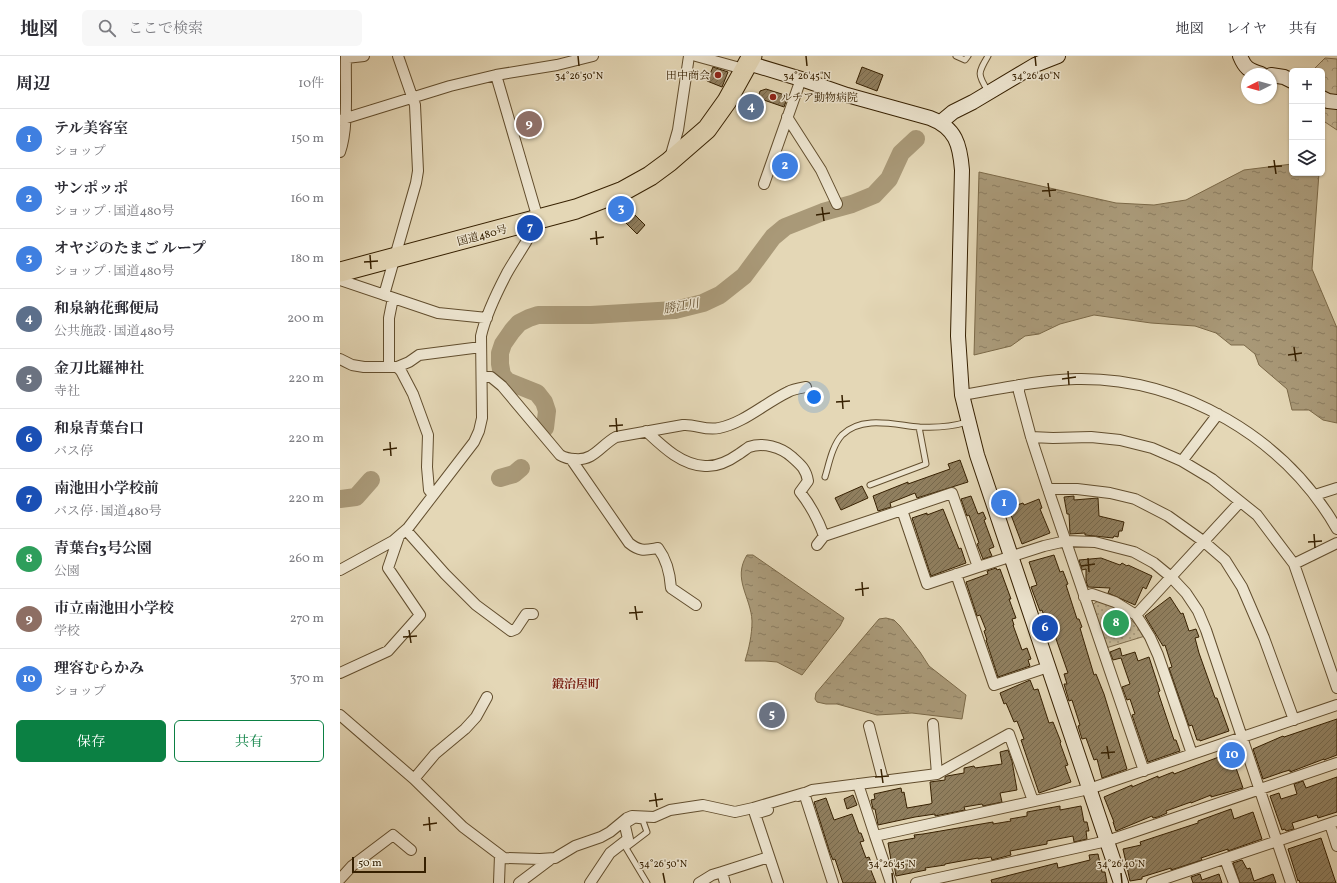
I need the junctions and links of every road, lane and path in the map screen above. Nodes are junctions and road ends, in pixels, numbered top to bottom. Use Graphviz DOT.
graph roads {
  1 [pos="364,56"];
  2 [pos="398,56"];
  3 [pos="593,56"];
  4 [pos="689,56"];
  5 [pos="696,56"];
  6 [pos="956,56"];
  7 [pos="968,56"];
  8 [pos="988,56"];
  9 [pos="1058,56"];
  10 [pos="1240,56"];
  11 [pos="346,57"];
  12 [pos="750,60"];
  13 [pos="1247,68"];
  14 [pos="496,75"];
  15 [pos="1277,76"];
  16 [pos="801,79"];
  17 [pos="1289,80"];
  18 [pos="989,92"];
  19 [pos="412,97"];
  20 [pos="1325,100"];
  21 [pos="1337,102"];
  22 [pos="787,117"];
  23 [pos="342,120"];
  24 [pos="941,122"];
  25 [pos="340,152"];
  26 [pos="669,162"];
  27 [pos="764,184"];
  28 [pos="837,204"];
  29 [pos="538,219"];
  30 [pos="396,258"];
  31 [pos="340,272"];
  32 [pos="340,280"];
  33 [pos="389,296"];
  34 [pos="487,318"];
  35 [pos="481,347"];
  36 [pos="340,359"];
  37 [pos="393,367"];
  38 [pos="482,377"];
  39 [pos="1019,386"];
  40 [pos="806,387"];
  41 [pos="962,395"];
  42 [pos="1218,414"];
  43 [pos="968,422"];
  44 [pos="919,427"];
  45 [pos="646,431"];
  46 [pos="1031,437"];
  47 [pos="571,459"];
  48 [pos="1182,460"];
  49 [pos="825,477"];
  50 [pos="870,486"];
  51 [pos="1337,488"];
  52 [pos="1048,489"];
  53 [pos="433,495"];
  54 [pos="1315,495"];
  55 [pos="1240,502"];
  56 [pos="902,510"];
  57 [pos="1337,529"];
  58 [pos="402,533"];
  59 [pos="824,536"];
  60 [pos="1066,541"];
  61 [pos="1203,541"];
  62 [pos="1337,543"];
  63 [pos="817,545"];
  64 [pos="1010,556"];
  65 [pos="1294,564"];
  66 [pos="978,567"];
  67 [pos="340,570"];
  68 [pos="956,574"];
  69 [pos="1171,577"];
  70 [pos="1084,597"];
  71 [pos="696,605"];
  72 [pos="533,614"];
  73 [pos="1136,615"];
  74 [pos="1048,667"];
  75 [pos="340,673"];
  76 [pos="1337,688"];
  77 [pos="487,697"];
  78 [pos="1337,705"];
  79 [pos="340,715"];
  80 [pos="1294,720"];
  81 [pos="933,724"];
  82 [pos="869,726"];
  83 [pos="1242,738"];
  84 [pos="1192,754"];
  85 [pos="1337,763"];
  86 [pos="1144,771"];
  87 [pos="937,774"];
  88 [pos="414,780"];
  89 [pos="883,780"];
  90 [pos="858,784"];
  91 [pos="1089,789"];
  92 [pos="1259,790"];
  93 [pos="804,793"];
  94 [pos="1033,801"];
  95 [pos="1333,823"];
  96 [pos="624,824"];
  97 [pos="875,836"];
  98 [pos="1277,841"];
  99 [pos="1107,842"];
  100 [pos="1337,846"];
  101 [pos="411,850"];
  102 [pos="500,855"];
  103 [pos="769,856"];
  104 [pos="551,859"];
  105 [pos="1225,859"];
  106 [pos="722,872"];
  107 [pos="340,879"];
  108 [pos="1179,879"];
  109 [pos="499,883"];
  110 [pos="519,883"];
  111 [pos="590,883"];
  112 [pos="647,883"];
  113 [pos="699,883"];
  114 [pos="726,883"];
  115 [pos="778,883"];
  116 [pos="833,883"];
  117 [pos="891,883"];
  118 [pos="916,883"];
  119 [pos="1121,883"];
  120 [pos="1152,883"];
  121 [pos="1234,883"];
  122 [pos="1291,883"];
  1 -- 11 [label="street"];
  2 -- 19 [label="street"];
  3 -- 14 [label="street"];
  4 -- 26 [label="street"];
  5 -- 12 [label="street"];
  6 -- 7 [label="lane"];
  8 -- 18 [label="lane"];
  9 -- 18 [label="street"];
  10 -- 13 [label="street"];
  11 -- 23 [label="street"];
  12 -- 16 [label="street"];
  12 -- 26 [label="highway, 国道480号"];
  14 -- 19 [label="street"];
  14 -- 29 [label="street"];
  15 -- 17 [label="street"];
  16 -- 22 [label="street"];
  16 -- 24 [label="street"];
  18 -- 24 [label="street"];
  19 -- 23 [label="street"];
  19 -- 30 [label="street"];
  20 -- 21 [label="street"];
  22 -- 27 [label="street"];
  22 -- 28 [label="street"];
  23 -- 25 [label="street"];
  24 -- 41 [label="street"];
  26 -- 29 [label="highway, 国道480号"];
  29 -- 30 [label="highway, 国道480号"];
  29 -- 34 [label="street"];
  30 -- 31 [label="highway, 国道480号"];
  30 -- 33 [label="street"];
  32 -- 33 [label="street"];
  33 -- 34 [label="street"];
  33 -- 37 [label="street"];
  34 -- 35 [label="street"];
  35 -- 37 [label="street"];
  35 -- 38 [label="street"];
  36 -- 37 [label="street"];
  37 -- 53 [label="street"];
  38 -- 47 [label="street"];
  38 -- 53 [label="street"];
  39 -- 41 [label="street"];
  39 -- 42 [label="street"];
  39 -- 46 [label="street"];
  40 -- 45 [label="street"];
  41 -- 43 [label="street"];
  42 -- 48 [label="street"];
  42 -- 54 [label="street"];
  43 -- 44 [label="lane"];
  43 -- 64 [label="street"];
  44 -- 49 [label="lane"];
  44 -- 50 [label="lane"];
  45 -- 47 [label="street"];
  45 -- 59 [label="street"];
  46 -- 48 [label="street"];
  46 -- 52 [label="street"];
  47 -- 71 [label="street"];
  48 -- 55 [label="street"];
  51 -- 54 [label="street"];
  52 -- 60 [label="street"];
  52 -- 61 [label="street"];
  53 -- 58 [label="street"];
  54 -- 57 [label="street"];
  55 -- 61 [label="street"];
  55 -- 65 [label="street"];
  56 -- 59 [label="street"];
  56 -- 66 [label="street"];
  56 -- 68 [label="street"];
  58 -- 67 [label="street"];
  58 -- 72 [label="street"];
  58 -- 75 [label="street"];
  59 -- 63 [label="street"];
  60 -- 64 [label="street"];
  60 -- 69 [label="street"];
  60 -- 70 [label="street"];
  61 -- 69 [label="street"];
  61 -- 80 [label="street"];
  62 -- 65 [label="street"];
  64 -- 66 [label="street"];
  64 -- 74 [label="street"];
  65 -- 76 [label="street"];
  66 -- 68 [label="street"];
  68 -- 74 [label="street"];
  69 -- 73 [label="street"];
  69 -- 83 [label="street"];
  70 -- 73 [label="street"];
  70 -- 86 [label="street"];
  73 -- 84 [label="street"];
  74 -- 91 [label="street"];
  77 -- 88 [label="street"];
  78 -- 80 [label="street"];
  79 -- 88 [label="street"];
  80 -- 83 [label="street"];
  81 -- 87 [label="street"];
  82 -- 89 [label="street"];
  83 -- 84 [label="street"];
  83 -- 92 [label="street"];
  84 -- 86 [label="street"];
  85 -- 92 [label="street"];
  86 -- 91 [label="street"];
  87 -- 89 [label="street"];
  87 -- 94 [label="street"];
  88 -- 102 [label="street"];
  89 -- 90 [label="street"];
  90 -- 93 [label="street"];
  90 -- 97 [label="street"];
  91 -- 94 [label="street"];
  91 -- 99 [label="street"];
  92 -- 98 [label="street"];
  92 -- 99 [label="street"];
  93 -- 96 [label="street"];
  93 -- 103 [label="street"];
  93 -- 116 [label="street"];
  94 -- 97 [label="street"];
  95 -- 98 [label="street"];
  95 -- 100 [label="street"];
  96 -- 104 [label="street"];
  96 -- 111 [label="street"];
  96 -- 112 [label="lane"];
  97 -- 117 [label="street"];
  98 -- 105 [label="street"];
  98 -- 122 [label="street"];
  99 -- 118 [label="street"];
  99 -- 119 [label="street"];
  101 -- 107 [label="street"];
  102 -- 104 [label="street"];
  102 -- 109 [label="street"];
  103 -- 106 [label="street"];
  103 -- 115 [label="street"];
  104 -- 110 [label="street"];
  105 -- 108 [label="street"];
  105 -- 121 [label="street"];
  106 -- 113 [label="street"];
  106 -- 114 [label="street"];
  108 -- 120 [label="street"];
}
